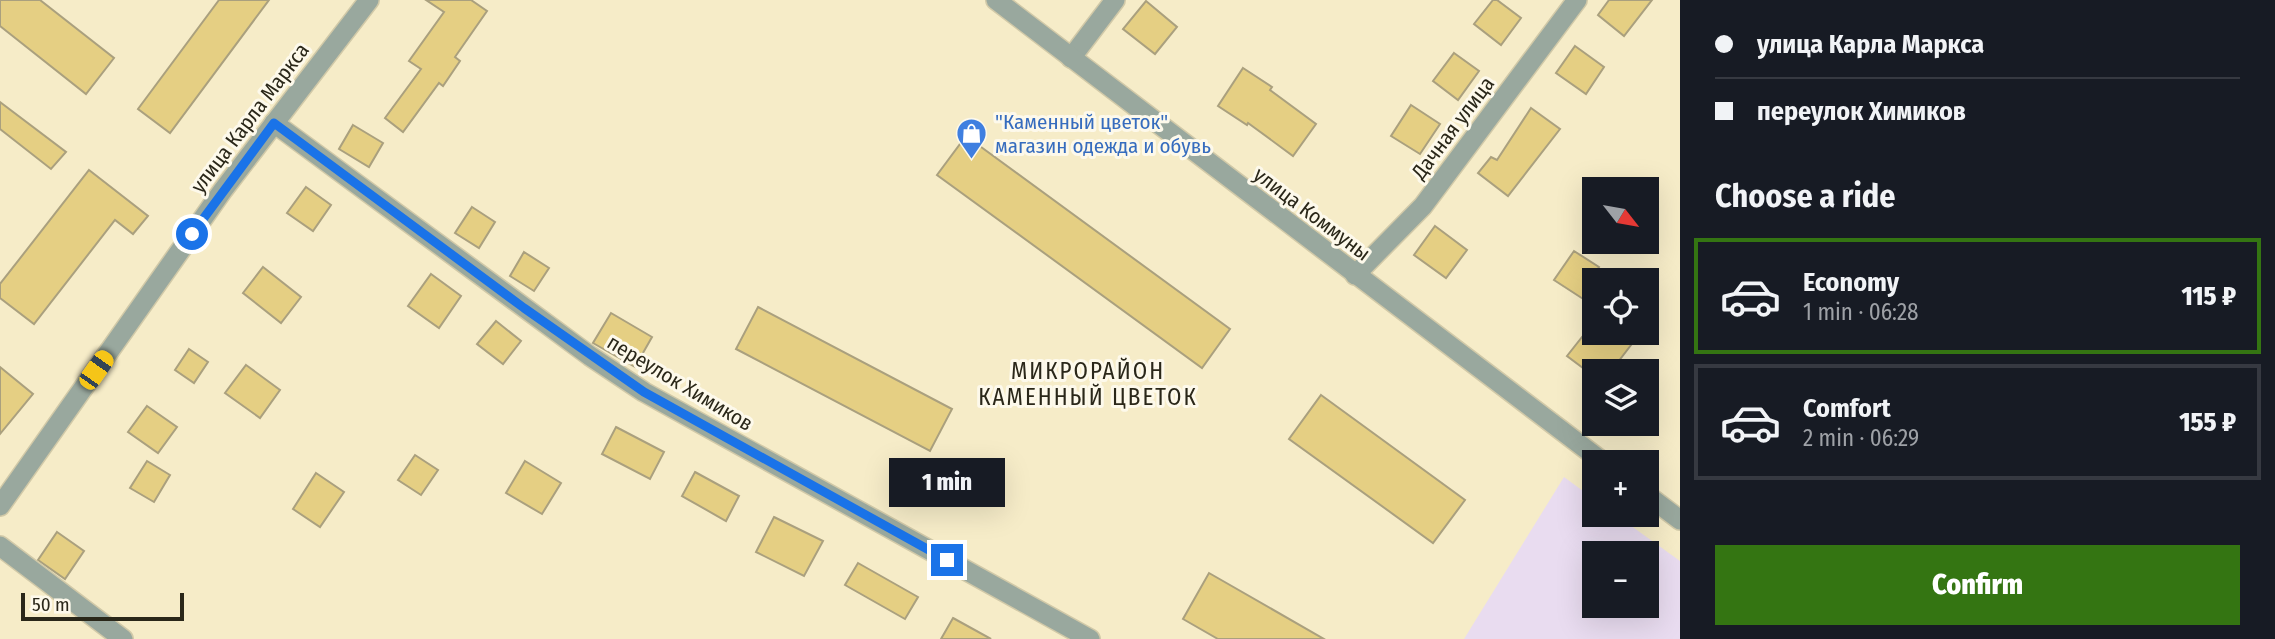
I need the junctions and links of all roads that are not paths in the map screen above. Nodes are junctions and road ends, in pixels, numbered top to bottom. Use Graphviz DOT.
graph roads {
  1 [pos="369,0"];
  2 [pos="996,0"];
  3 [pos="1115,0"];
  4 [pos="1577,0"];
  5 [pos="1071,58"];
  6 [pos="274,123"];
  7 [pos="1355,275"];
  8 [pos="1587,450"];
  9 [pos="1659,504"];
  10 [pos="0,506"];
  11 [pos="1680,520"];
  12 [pos="0,546"];
  13 [pos="123,639"];
  14 [pos="1090,639"];
  1 -- 6 [label="street, улица Карла Маркса"];
  2 -- 5 [label="street, улица Коммуны"];
  3 -- 5 [label="street"];
  4 -- 7 [label="street, Дачная улица"];
  5 -- 7 [label="street, улица Коммуны"];
  6 -- 10 [label="street, улица Карла Маркса"];
  6 -- 14 [label="street, переулок Химиков"];
  7 -- 8 [label="street, улица Коммуны"];
  9 -- 11 [label="street"];
  12 -- 13 [label="street"];
}
